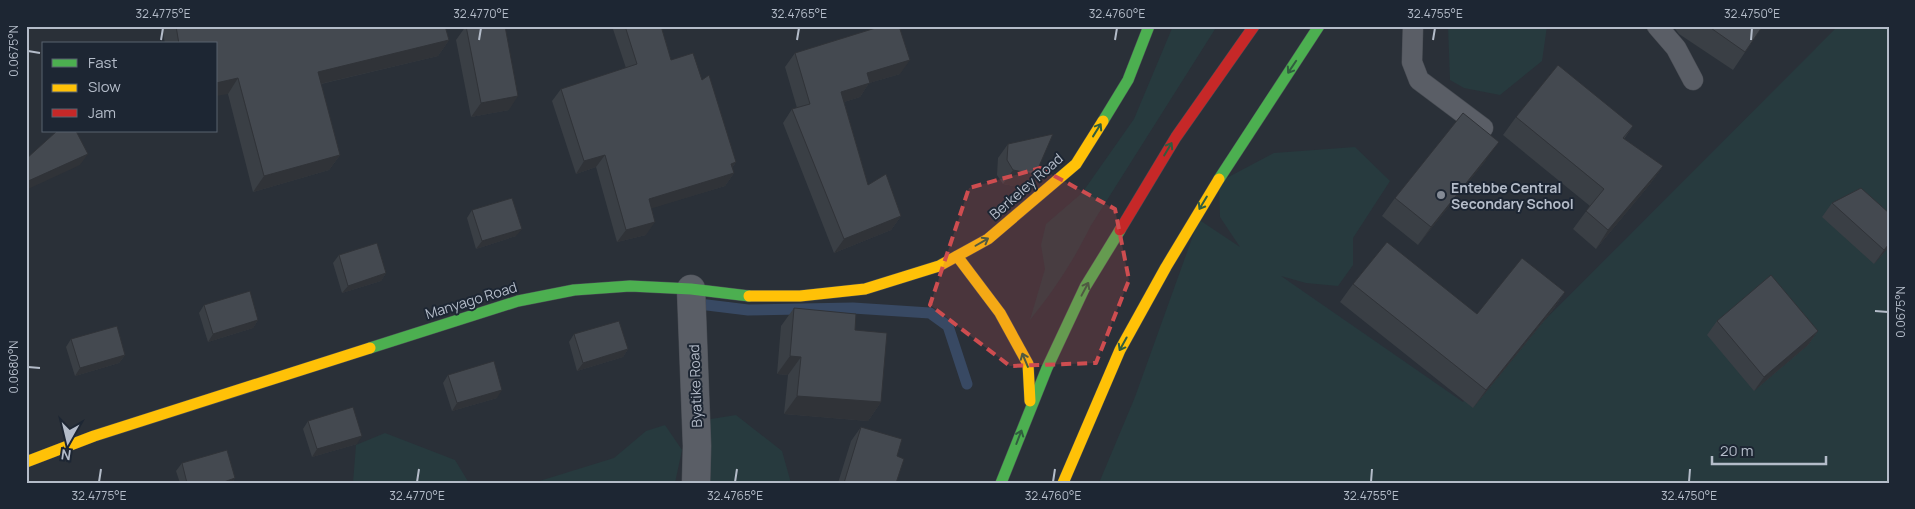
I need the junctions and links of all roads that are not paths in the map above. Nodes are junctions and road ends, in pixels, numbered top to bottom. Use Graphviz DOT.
graph roads {
  1 [pos="1149,26"];
  2 [pos="1254,26"];
  3 [pos="1319,26"];
  4 [pos="1413,26"];
  5 [pos="1657,26"];
  6 [pos="1693,80"];
  7 [pos="1483,128"];
  8 [pos="957,256"];
  9 [pos="939,266"];
  10 [pos="691,289"];
  11 [pos="1030,408"];
  12 [pos="26,462"];
  13 [pos="696,483"];
  14 [pos="1001,483"];
  15 [pos="1063,483"];
  8 -- 1 [label="main road, Berkeley Road, one-way"];
  11 -- 2 [label="main road, one-way"];
  3 -- 15 [label="main road, one-way"];
  4 -- 7 [label="lane"];
  5 -- 6 [label="lane"];
  8 -- 9 [label="main road, Berkeley Road"];
  11 -- 8 [label="main road, one-way"];
  9 -- 10 [label="main road, Manyago Road"];
  10 -- 12 [label="main road, Manyago Road"];
  10 -- 13 [label="street, Byatike Road"];
  14 -- 11 [label="main road, one-way"];
}
